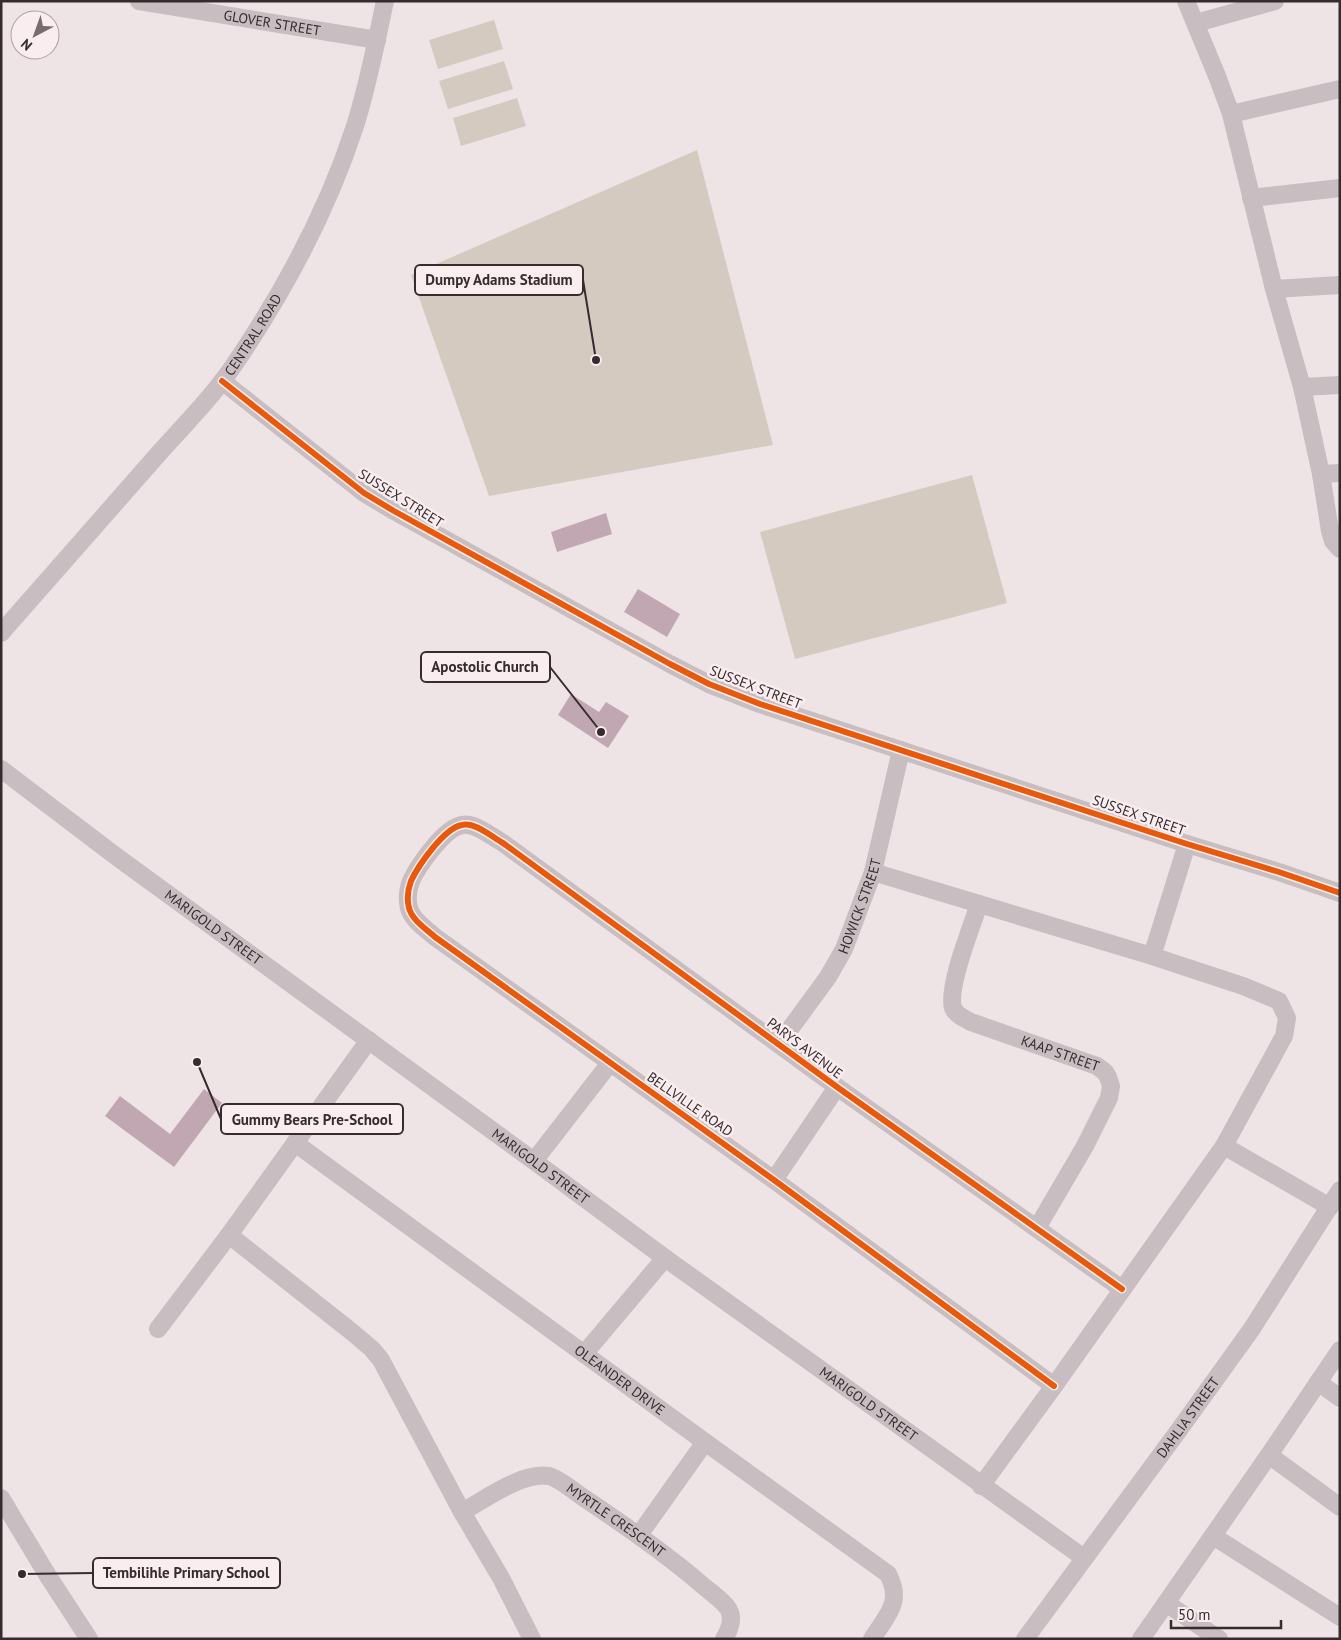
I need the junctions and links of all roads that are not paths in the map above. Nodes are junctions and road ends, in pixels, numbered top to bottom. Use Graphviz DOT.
graph roads {
  1 [pos="139,1"];
  2 [pos="385,1"];
  3 [pos="1186,1"];
  4 [pos="1274,1"];
  5 [pos="208,7"];
  6 [pos="1196,23"];
  7 [pos="377,40"];
  8 [pos="1340,89"];
  9 [pos="1231,114"];
  10 [pos="1340,188"];
  11 [pos="1251,198"];
  12 [pos="1340,284"];
  13 [pos="1274,289"];
  14 [pos="222,381"];
  15 [pos="1340,385"];
  16 [pos="1302,388"];
  17 [pos="1340,473"];
  18 [pos="1321,474"];
  19 [pos="1340,549"];
  20 [pos="1,633"];
  21 [pos="901,750"];
  22 [pos="1,769"];
  23 [pos="474,826"];
  24 [pos="1187,844"];
  25 [pos="873,872"];
  26 [pos="1340,893"];
  27 [pos="979,904"];
  28 [pos="1152,956"];
  29 [pos="368,1040"];
  30 [pos="779,1044"];
  31 [pos="610,1063"];
  32 [pos="837,1087"];
  33 [pos="295,1143"];
  34 [pos="1224,1146"];
  35 [pos="534,1161"];
  36 [pos="774,1180"];
  37 [pos="1340,1190"];
  38 [pos="1330,1207"];
  39 [pos="1037,1228"];
  40 [pos="229,1235"];
  41 [pos="665,1258"];
  42 [pos="1122,1289"];
  43 [pos="158,1329"];
  44 [pos="1340,1350"];
  45 [pos="584,1354"];
  46 [pos="1318,1382"];
  47 [pos="1054,1386"];
  48 [pos="1340,1398"];
  49 [pos="705,1442"];
  50 [pos="1269,1455"];
  51 [pos="981,1486"];
  52 [pos="1,1498"];
  53 [pos="1340,1507"];
  54 [pos="462,1512"];
  55 [pos="639,1535"];
  56 [pos="1213,1536"];
  57 [pos="1084,1558"];
  58 [pos="1166,1603"];
  59 [pos="1340,1617"];
  60 [pos="89,1639"];
  61 [pos="532,1639"];
  62 [pos="724,1639"];
  63 [pos="872,1639"];
  64 [pos="1025,1639"];
  65 [pos="1140,1639"];
  66 [pos="1219,1639"];
  1 -- 5 [label="street, GLOVER STREET"];
  2 -- 7 [label="street, CENTRAL ROAD"];
  3 -- 6 [label="street"];
  4 -- 6 [label="street"];
  5 -- 7 [label="street, GLOVER STREET"];
  6 -- 9 [label="street"];
  7 -- 14 [label="street, CENTRAL ROAD"];
  8 -- 9 [label="street"];
  9 -- 11 [label="street"];
  10 -- 11 [label="street"];
  11 -- 13 [label="street"];
  12 -- 13 [label="street"];
  13 -- 16 [label="street"];
  14 -- 20 [label="street, CENTRAL ROAD"];
  14 -- 21 [label="street, SUSSEX STREET"];
  15 -- 16 [label="street"];
  16 -- 18 [label="street"];
  17 -- 18 [label="street"];
  18 -- 19 [label="street"];
  21 -- 24 [label="street, SUSSEX STREET"];
  21 -- 25 [label="street, HOWICK STREET"];
  22 -- 29 [label="street, MARIGOLD STREET"];
  23 -- 30 [label="street, PARYS AVENUE"];
  23 -- 31 [label="street, BELLVILLE ROAD"];
  24 -- 26 [label="street, SUSSEX STREET"];
  24 -- 28 [label="street"];
  25 -- 27 [label="street"];
  25 -- 30 [label="street, HOWICK STREET"];
  27 -- 28 [label="street"];
  27 -- 39 [label="street, KAAP STREET"];
  28 -- 34 [label="street"];
  29 -- 33 [label="street"];
  29 -- 35 [label="street, MARIGOLD STREET"];
  30 -- 32 [label="street, PARYS AVENUE"];
  31 -- 35 [label="street"];
  31 -- 36 [label="street, BELLVILLE ROAD"];
  32 -- 36 [label="street"];
  32 -- 39 [label="street, PARYS AVENUE"];
  33 -- 40 [label="street"];
  33 -- 45 [label="street, OLEANDER DRIVE"];
  34 -- 38 [label="street"];
  34 -- 42 [label="street"];
  35 -- 41 [label="street, MARIGOLD STREET"];
  36 -- 47 [label="street, BELLVILLE ROAD"];
  37 -- 38 [label="street, DAHLIA STREET"];
  38 -- 57 [label="street, DAHLIA STREET"];
  39 -- 42 [label="street, PARYS AVENUE"];
  40 -- 43 [label="street"];
  40 -- 54 [label="street"];
  41 -- 45 [label="street"];
  41 -- 51 [label="street, MARIGOLD STREET"];
  42 -- 47 [label="street"];
  44 -- 46 [label="street"];
  45 -- 49 [label="street, OLEANDER DRIVE"];
  46 -- 48 [label="street"];
  46 -- 50 [label="street"];
  47 -- 51 [label="street"];
  49 -- 55 [label="street"];
  49 -- 63 [label="street, OLEANDER DRIVE"];
  50 -- 53 [label="street"];
  50 -- 56 [label="street"];
  51 -- 57 [label="street, MARIGOLD STREET"];
  52 -- 60 [label="street"];
  54 -- 55 [label="street, MYRTLE CRESCENT"];
  54 -- 61 [label="street"];
  55 -- 62 [label="street, MYRTLE CRESCENT"];
  56 -- 58 [label="street"];
  56 -- 59 [label="street"];
  57 -- 64 [label="street, DAHLIA STREET"];
  58 -- 65 [label="street"];
  58 -- 66 [label="street"];
}
